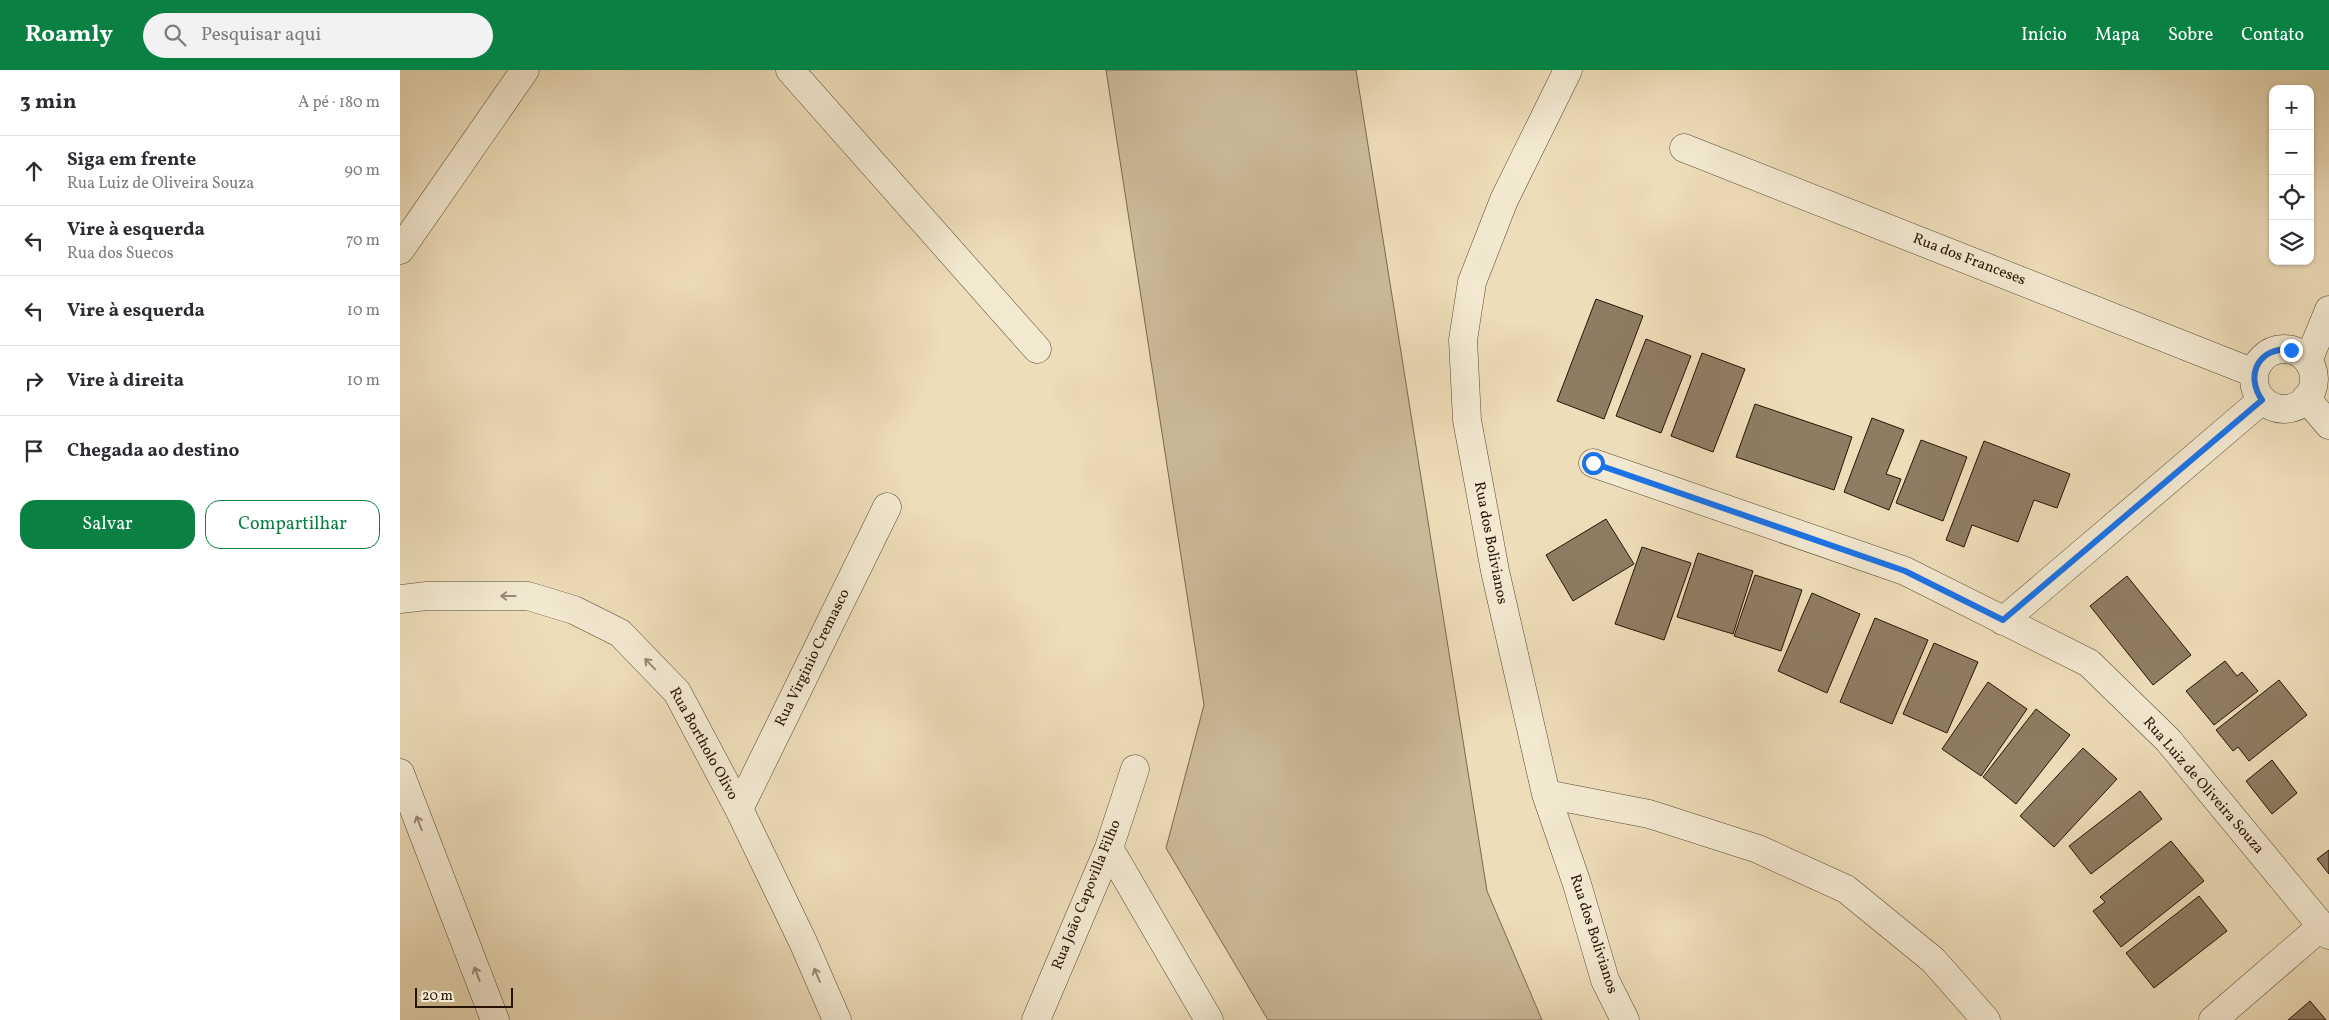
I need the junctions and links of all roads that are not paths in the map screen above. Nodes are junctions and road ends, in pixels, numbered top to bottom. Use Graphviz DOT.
graph roads {
  1 [pos="525,70"];
  2 [pos="790,70"];
  3 [pos="1568,70"];
  4 [pos="1684,148"];
  5 [pos="400,250"];
  6 [pos="2329,310"];
  7 [pos="1037,349"];
  8 [pos="2308,361"];
  9 [pos="2254,373"];
  10 [pos="2306,398"];
  11 [pos="2262,400"];
  12 [pos="2329,425"];
  13 [pos="1593,463"];
  14 [pos="887,508"];
  15 [pos="400,599"];
  16 [pos="2003,620"];
  17 [pos="1135,770"];
  18 [pos="403,790"];
  19 [pos="1546,794"];
  20 [pos="739,809"];
  21 [pos="1109,848"];
  22 [pos="2325,930"];
  23 [pos="495,1020"];
  24 [pos="836,1020"];
  25 [pos="1036,1020"];
  26 [pos="1209,1020"];
  27 [pos="1625,1020"];
  28 [pos="1986,1020"];
  29 [pos="2213,1020"];
  1 -- 5 [label="street"];
  2 -- 7 [label="street"];
  3 -- 19 [label="street, Rua dos Bolivianos"];
  4 -- 9 [label="street, Rua dos Franceses"];
  6 -- 8 [label="street"];
  8 -- 9 [label="street"];
  8 -- 10 [label="street"];
  9 -- 11 [label="street"];
  10 -- 11 [label="street"];
  10 -- 12 [label="street"];
  11 -- 16 [label="street"];
  13 -- 16 [label="street, Rua Luiz de Oliveira Souza"];
  14 -- 20 [label="street, Rua Virginio Cremasco"];
  20 -- 15 [label="street, Rua Bortholo Olivo, one-way"];
  16 -- 22 [label="street, Rua Luiz de Oliveira Souza"];
  17 -- 21 [label="street, Rua João Capovilla Filho"];
  23 -- 18 [label="street, one-way"];
  19 -- 27 [label="street, Rua dos Bolivianos"];
  19 -- 28 [label="street"];
  24 -- 20 [label="street, Rua Bortholo Olivo, one-way"];
  21 -- 25 [label="street, Rua João Capovilla Filho"];
  21 -- 26 [label="street"];
  22 -- 29 [label="street"];
}
